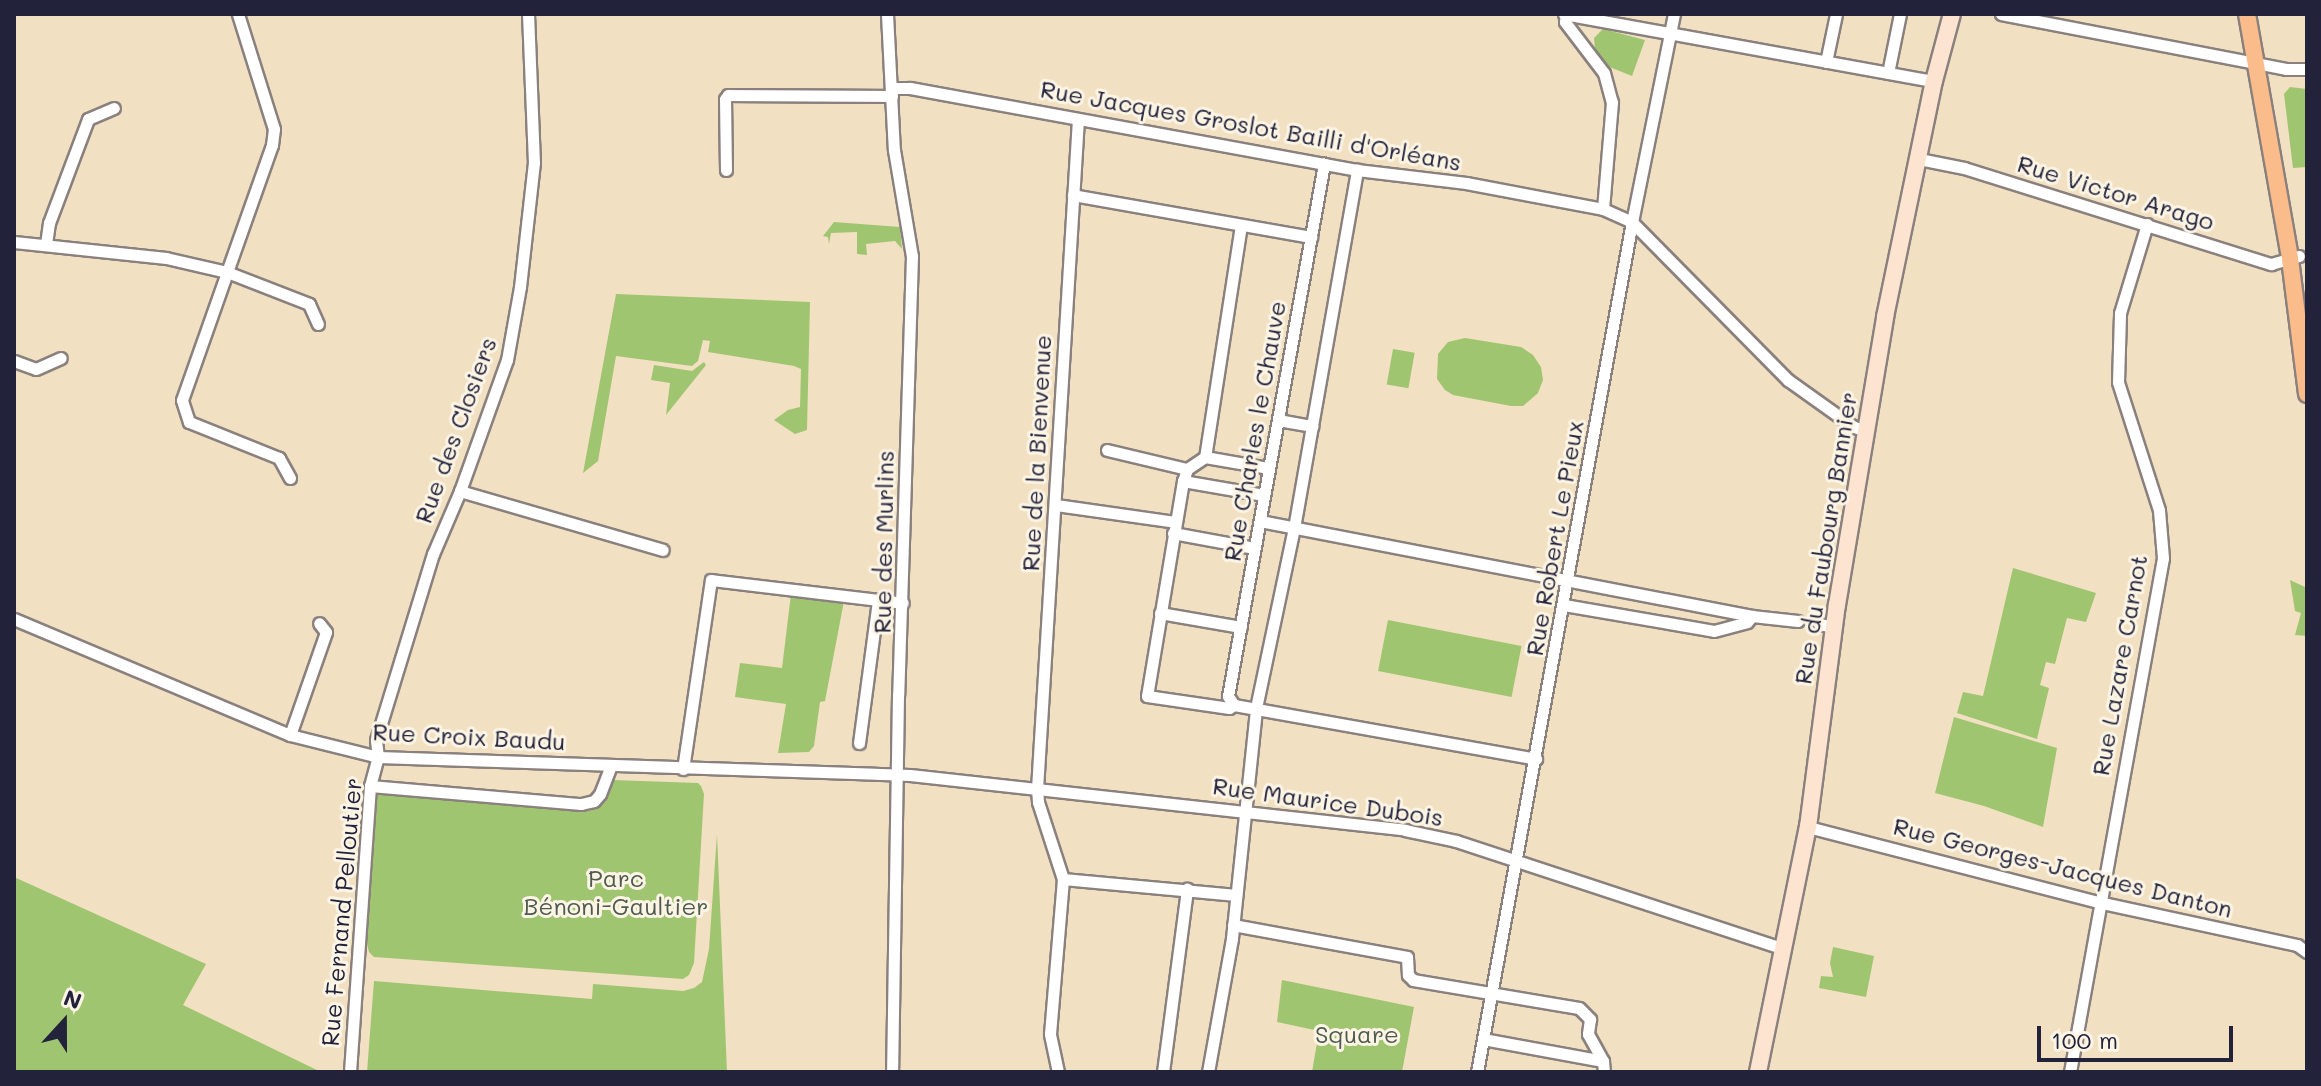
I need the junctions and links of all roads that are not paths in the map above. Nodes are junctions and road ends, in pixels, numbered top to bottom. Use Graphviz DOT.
graph roads {
  1 [pos="238,14"];
  2 [pos="528,14"];
  3 [pos="887,14"];
  4 [pos="1565,14"];
  5 [pos="1674,14"];
  6 [pos="1836,14"];
  7 [pos="1900,14"];
  8 [pos="1952,14"];
  9 [pos="2001,14"];
  10 [pos="2247,14"];
  11 [pos="1668,35"];
  12 [pos="1826,62"];
  13 [pos="2256,63"];
  14 [pos="2307,69"];
  15 [pos="1888,73"];
  16 [pos="1934,81"];
  17 [pos="891,92"];
  18 [pos="114,108"];
  19 [pos="1078,119"];
  20 [pos="1919,159"];
  21 [pos="1324,164"];
  22 [pos="726,170"];
  23 [pos="1357,170"];
  24 [pos="1073,195"];
  25 [pos="1603,209"];
  26 [pos="1632,222"];
  27 [pos="2147,224"];
  28 [pos="1241,225"];
  29 [pos="1311,237"];
  30 [pos="14,242"];
  31 [pos="46,244"];
  32 [pos="2294,257"];
  33 [pos="227,272"];
  34 [pos="318,324"];
  35 [pos="61,358"];
  36 [pos="14,361"];
  37 [pos="2307,394"];
  38 [pos="1278,420"];
  39 [pos="1312,426"];
  40 [pos="1866,431"];
  41 [pos="1107,450"];
  42 [pos="1205,457"];
  43 [pos="1269,468"];
  44 [pos="1187,469"];
  45 [pos="290,478"];
  46 [pos="1183,481"];
  47 [pos="460,491"];
  48 [pos="1264,495"];
  49 [pos="1056,505"];
  50 [pos="1260,521"];
  51 [pos="1174,528"];
  52 [pos="1294,528"];
  53 [pos="1255,548"];
  54 [pos="663,550"];
  55 [pos="1569,580"];
  56 [pos="878,600"];
  57 [pos="903,603"];
  58 [pos="1564,605"];
  59 [pos="1160,613"];
  60 [pos="1752,616"];
  61 [pos="14,619"];
  62 [pos="1798,621"];
  63 [pos="319,623"];
  64 [pos="1241,627"];
  65 [pos="1234,705"];
  66 [pos="1256,708"];
  67 [pos="290,735"];
  68 [pos="859,743"];
  69 [pos="378,757"];
  70 [pos="1536,759"];
  71 [pos="611,766"];
  72 [pos="683,769"];
  73 [pos="898,775"];
  74 [pos="370,786"];
  75 [pos="1037,789"];
  76 [pos="1246,810"];
  77 [pos="1808,827"];
  78 [pos="1517,862"];
  79 [pos="1063,879"];
  80 [pos="1187,889"];
  81 [pos="1236,895"];
  82 [pos="2098,902"];
  83 [pos="1233,925"];
  84 [pos="1784,949"];
  85 [pos="2307,952"];
  86 [pos="1492,993"];
  87 [pos="1483,1039"];
  88 [pos="1603,1067"];
  89 [pos="350,1072"];
  90 [pos="892,1072"];
  91 [pos="1058,1072"];
  92 [pos="1163,1072"];
  93 [pos="1208,1072"];
  94 [pos="1478,1072"];
  95 [pos="1758,1072"];
  96 [pos="2070,1072"];
  1 -- 33 [label="street"];
  2 -- 47 [label="street, Rue des Closiers"];
  3 -- 17 [label="street, Rue des Murlins"];
  4 -- 11 [label="street"];
  4 -- 25 [label="street"];
  5 -- 11 [label="street, Rue Robert Le Pieux"];
  6 -- 12 [label="street"];
  7 -- 15 [label="street"];
  8 -- 16 [label="main road, Rue du Faubourg Bannier"];
  9 -- 13 [label="street"];
  10 -- 13 [label="main road"];
  11 -- 12 [label="street"];
  11 -- 26 [label="street, Rue Robert Le Pieux"];
  12 -- 15 [label="street"];
  13 -- 14 [label="street"];
  13 -- 32 [label="main road"];
  15 -- 16 [label="street"];
  16 -- 20 [label="main road, Rue du Faubourg Bannier"];
  17 -- 19 [label="street, Rue Jacques Groslot Bailli d'Orléans"];
  17 -- 22 [label="street, Rue Jacques Groslot Bailli d'Orléans"];
  17 -- 57 [label="street, Rue des Murlins"];
  18 -- 31 [label="street"];
  19 -- 21 [label="street, Rue Jacques Groslot Bailli d'Orléans"];
  19 -- 24 [label="street, Rue de la Bienvenue"];
  20 -- 27 [label="street, Rue Victor Arago"];
  20 -- 40 [label="main road, Rue du Faubourg Bannier"];
  21 -- 23 [label="street, Rue Jacques Groslot Bailli d'Orléans"];
  21 -- 29 [label="street, Rue Charles le Chauve"];
  23 -- 25 [label="street, Rue Jacques Groslot Bailli d'Orléans"];
  23 -- 39 [label="street"];
  24 -- 28 [label="street"];
  24 -- 49 [label="street, Rue de la Bienvenue"];
  25 -- 26 [label="street, Rue Jacques Groslot Bailli d'Orléans"];
  26 -- 40 [label="street"];
  26 -- 55 [label="street, Rue Robert Le Pieux"];
  27 -- 32 [label="street, Rue Victor Arago"];
  27 -- 82 [label="street, Rue Lazare Carnot"];
  28 -- 29 [label="street"];
  28 -- 42 [label="street"];
  29 -- 38 [label="street, Rue Charles le Chauve"];
  30 -- 31 [label="street"];
  31 -- 33 [label="street"];
  32 -- 37 [label="main road"];
  33 -- 34 [label="street"];
  33 -- 45 [label="street"];
  35 -- 36 [label="street"];
  38 -- 39 [label="street"];
  38 -- 43 [label="street, Rue Charles le Chauve"];
  39 -- 52 [label="street"];
  40 -- 77 [label="main road, Rue du Faubourg Bannier"];
  41 -- 44 [label="street"];
  42 -- 43 [label="street"];
  42 -- 44 [label="street"];
  43 -- 48 [label="street, Rue Charles le Chauve"];
  44 -- 46 [label="street"];
  46 -- 48 [label="street"];
  46 -- 51 [label="street"];
  47 -- 54 [label="street"];
  47 -- 69 [label="street, Rue des Closiers"];
  48 -- 50 [label="street, Rue Charles le Chauve"];
  49 -- 51 [label="street"];
  49 -- 75 [label="street, Rue de la Bienvenue"];
  50 -- 52 [label="street"];
  50 -- 53 [label="street, Rue Charles le Chauve"];
  51 -- 53 [label="street"];
  51 -- 59 [label="street"];
  52 -- 55 [label="street"];
  52 -- 66 [label="street"];
  53 -- 64 [label="street, Rue Charles le Chauve"];
  55 -- 58 [label="street, Rue Robert Le Pieux"];
  55 -- 60 [label="street"];
  56 -- 57 [label="street"];
  56 -- 68 [label="street"];
  56 -- 72 [label="street"];
  57 -- 73 [label="street, Rue des Murlins"];
  58 -- 60 [label="street"];
  58 -- 70 [label="street, Rue Robert Le Pieux"];
  59 -- 64 [label="street"];
  59 -- 65 [label="street"];
  60 -- 62 [label="street"];
  61 -- 67 [label="street, Rue Croix Baudu"];
  63 -- 67 [label="street"];
  64 -- 65 [label="street, Rue Charles le Chauve"];
  65 -- 66 [label="street"];
  66 -- 70 [label="street"];
  66 -- 76 [label="street"];
  67 -- 69 [label="street, Rue Croix Baudu"];
  69 -- 71 [label="street, Rue Croix Baudu"];
  69 -- 74 [label="street, Rue Fernand Pelloutier"];
  70 -- 78 [label="street, Rue Robert Le Pieux"];
  71 -- 72 [label="street, Rue Croix Baudu"];
  71 -- 74 [label="street"];
  72 -- 73 [label="street, Rue Croix Baudu"];
  73 -- 75 [label="street, Rue Maurice Dubois"];
  73 -- 90 [label="street, Rue des Murlins"];
  74 -- 89 [label="street, Rue Fernand Pelloutier"];
  75 -- 76 [label="street, Rue Maurice Dubois"];
  75 -- 79 [label="street, Rue de la Bienvenue"];
  76 -- 78 [label="street, Rue Maurice Dubois"];
  76 -- 81 [label="street"];
  77 -- 82 [label="street, Rue Georges-Jacques Danton"];
  77 -- 84 [label="main road, Rue du Faubourg Bannier"];
  78 -- 84 [label="street, Rue Maurice Dubois"];
  78 -- 86 [label="street, Rue Robert Le Pieux"];
  79 -- 80 [label="street"];
  79 -- 91 [label="street"];
  80 -- 81 [label="street"];
  80 -- 92 [label="street"];
  81 -- 83 [label="street"];
  82 -- 85 [label="street, Rue Georges-Jacques Danton"];
  82 -- 96 [label="street, Rue Lazare Carnot"];
  83 -- 86 [label="street"];
  83 -- 93 [label="street"];
  84 -- 95 [label="main road, Rue du Faubourg Bannier"];
  86 -- 87 [label="street, Rue Robert Le Pieux"];
  86 -- 88 [label="street"];
  87 -- 88 [label="street"];
  87 -- 94 [label="street, Rue Robert Le Pieux"];
}
